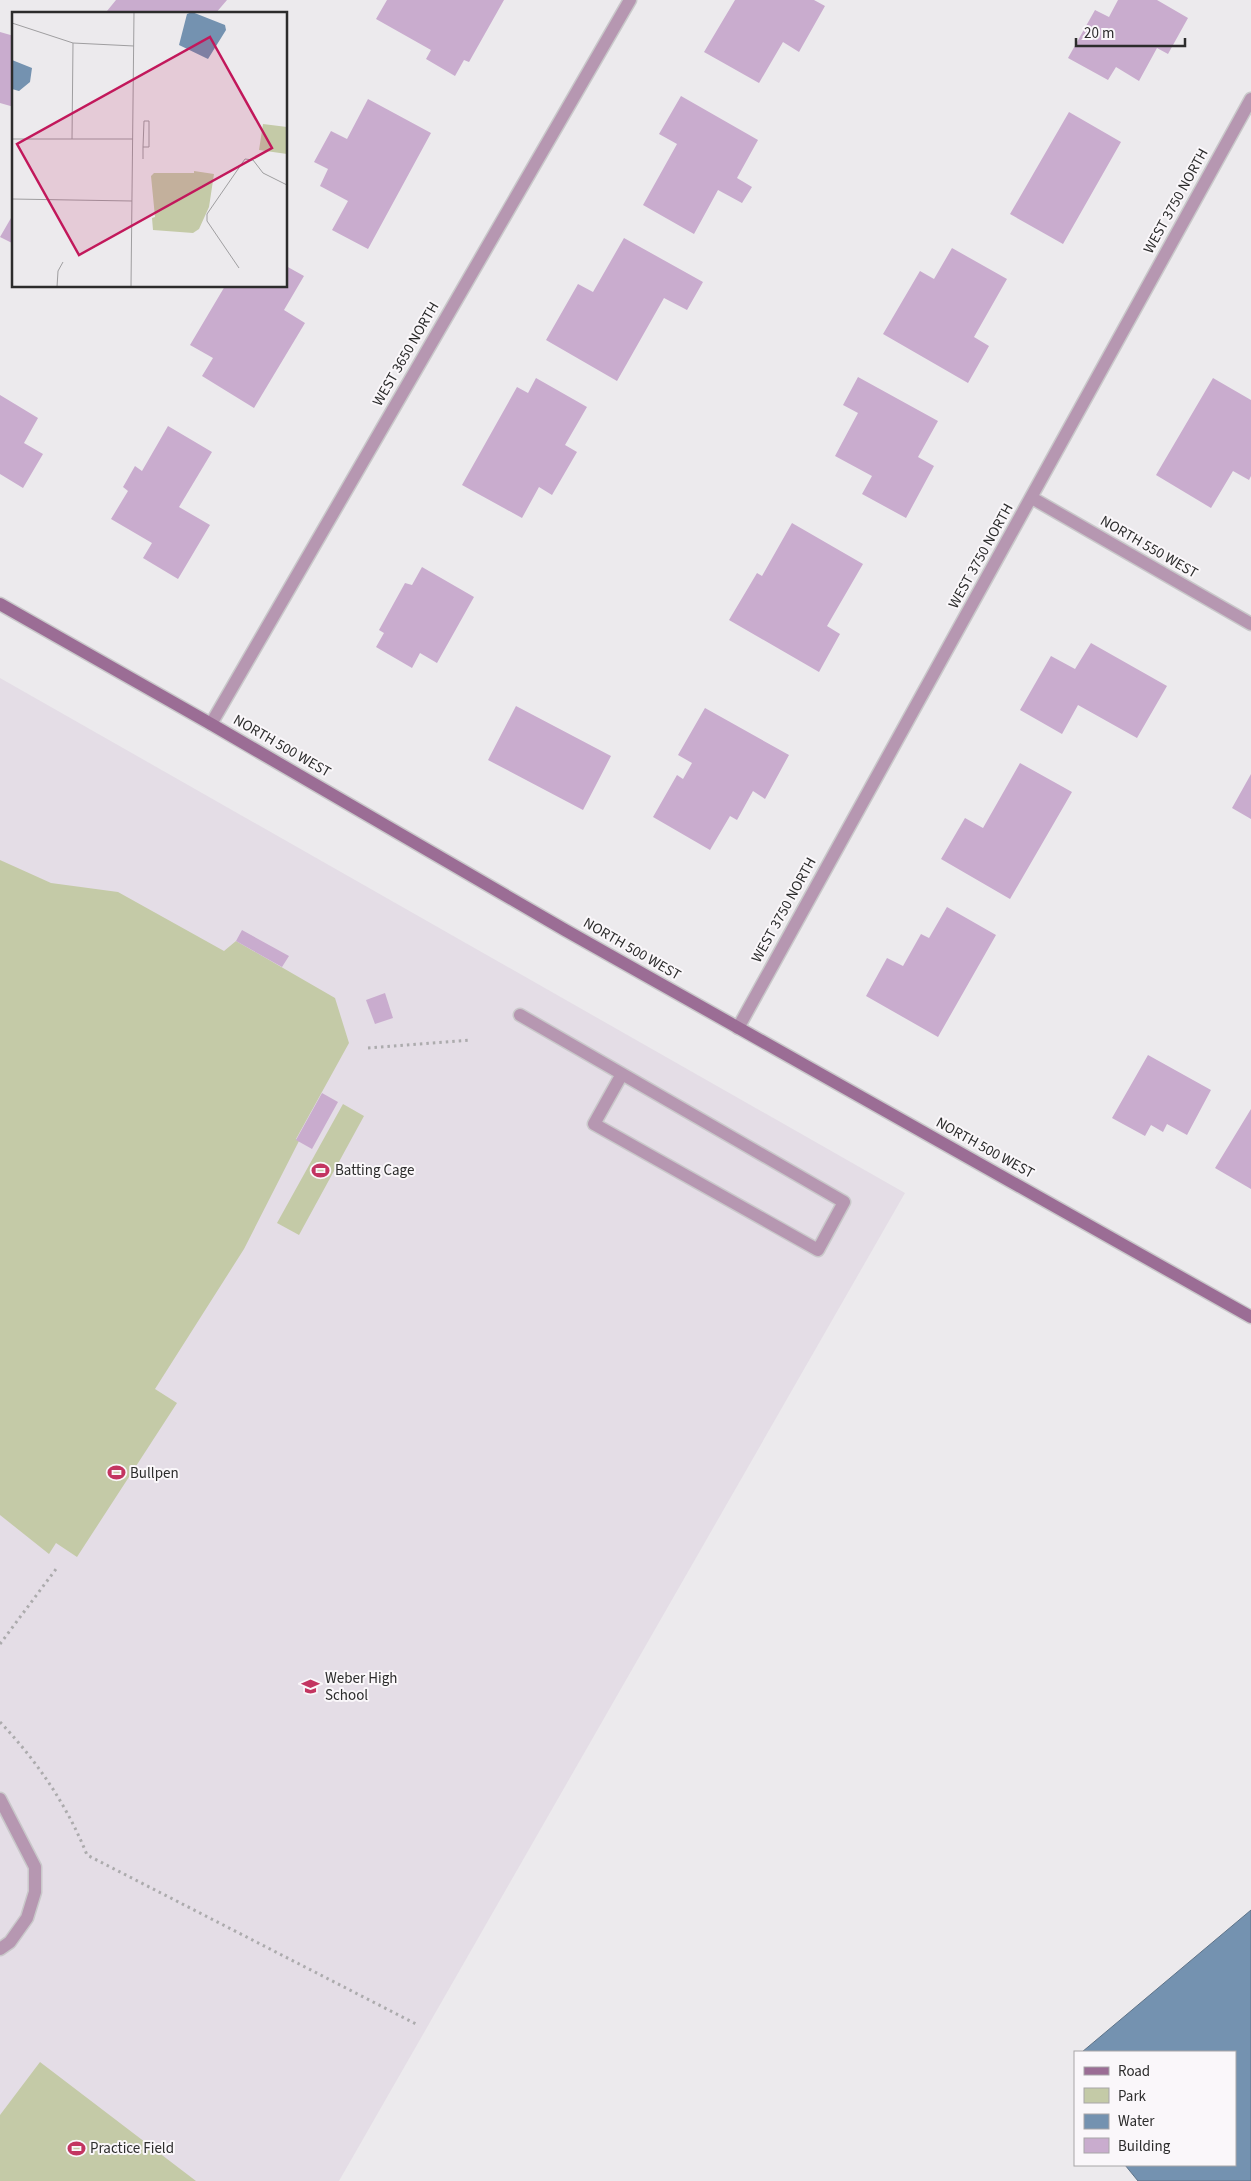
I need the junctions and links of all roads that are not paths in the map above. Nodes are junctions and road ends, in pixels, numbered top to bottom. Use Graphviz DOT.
graph roads {
  1 [pos="630,0"];
  2 [pos="1251,99"];
  3 [pos="1032,498"];
  4 [pos="0,604"];
  5 [pos="1251,624"];
  6 [pos="211,724"];
  7 [pos="520,1015"];
  8 [pos="738,1028"];
  9 [pos="622,1074"];
  10 [pos="1251,1317"];
  11 [pos="0,1798"];
  12 [pos="0,1949"];
  1 -- 6 [label="street, WEST 3650 NORTH"];
  2 -- 3 [label="street, WEST 3750 NORTH"];
  3 -- 5 [label="street, NORTH 550 WEST"];
  3 -- 8 [label="street, WEST 3750 NORTH"];
  4 -- 6 [label="street, NORTH 500 WEST"];
  6 -- 8 [label="street, NORTH 500 WEST"];
  7 -- 9 [label="street"];
  8 -- 10 [label="street, NORTH 500 WEST"];
  9 -- 9 [label="street"];
  11 -- 12 [label="street"];
}
